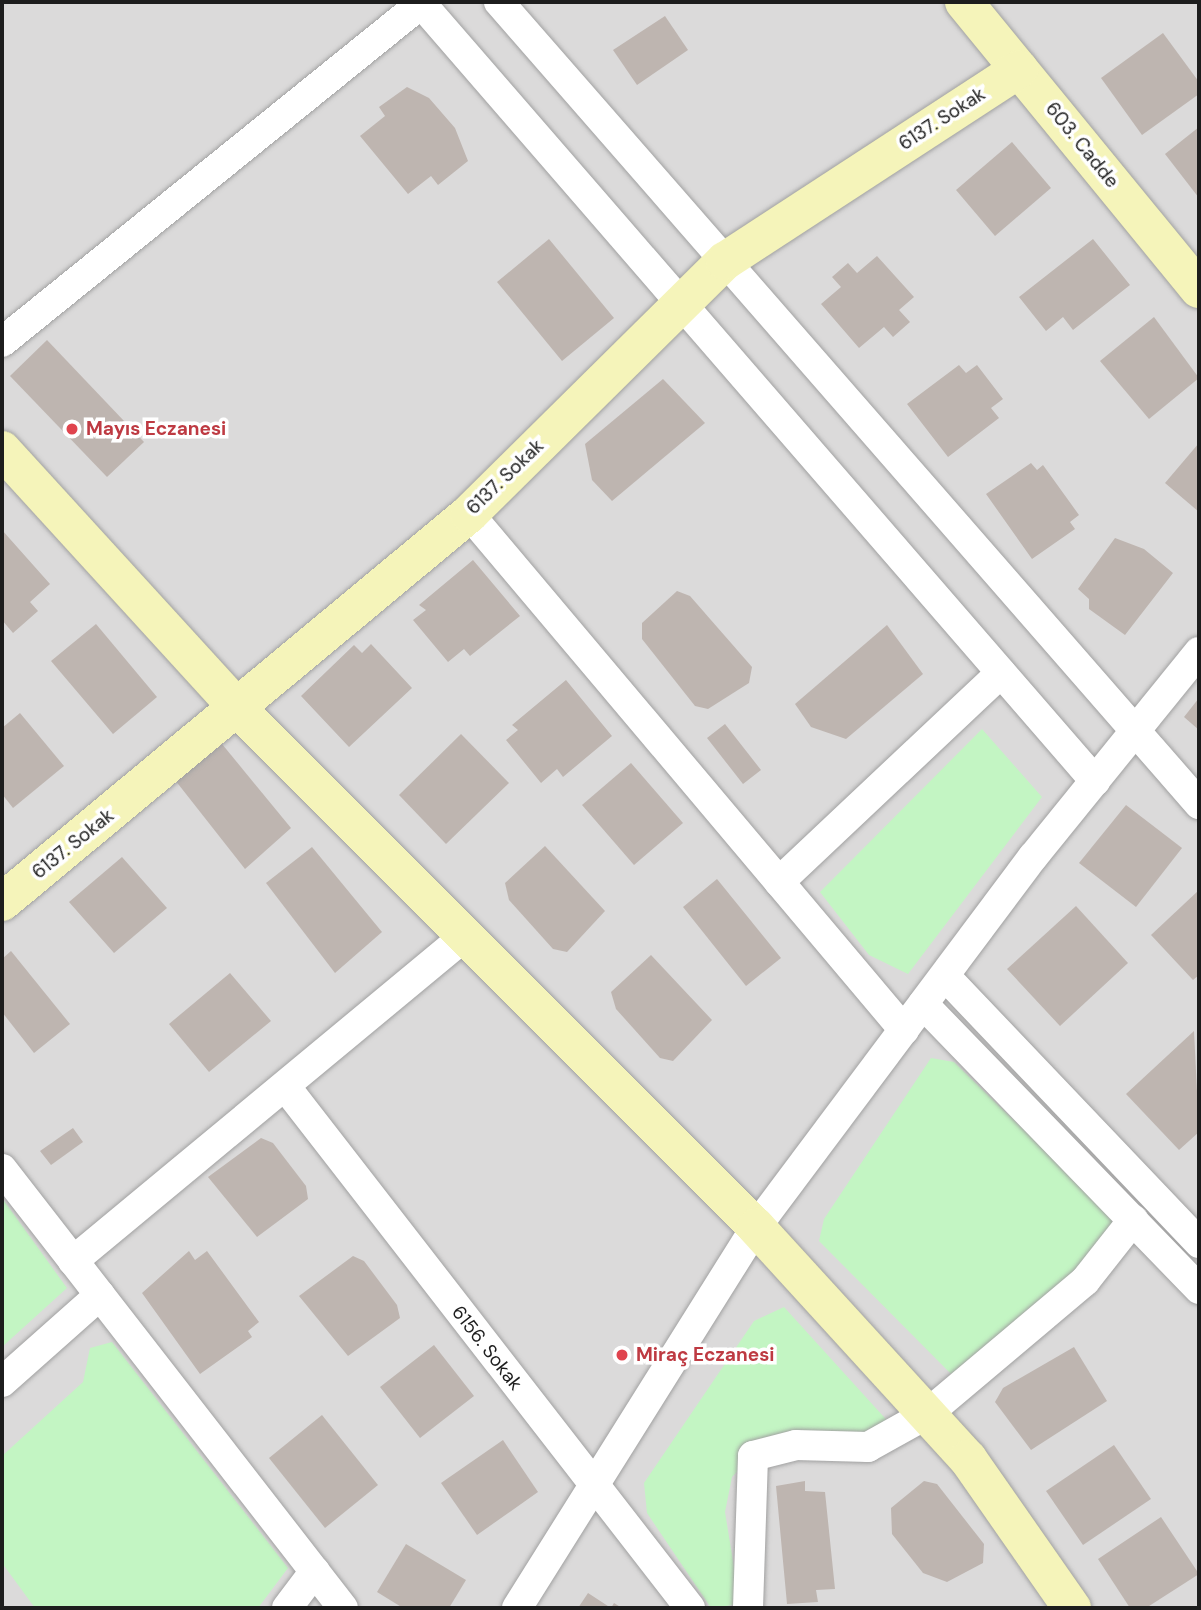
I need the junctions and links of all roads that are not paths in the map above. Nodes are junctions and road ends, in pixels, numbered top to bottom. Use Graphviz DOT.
graph roads {
  1 [pos="421,2"];
  2 [pos="499,2"];
  3 [pos="964,2"];
  4 [pos="1019,69"];
  5 [pos="726,261"];
  6 [pos="1199,289"];
  7 [pos="681,303"];
  8 [pos="2,342"];
  9 [pos="2,450"];
  10 [pos="469,513"];
  11 [pos="1199,652"];
  12 [pos="1001,673"];
  13 [pos="239,710"];
  14 [pos="1133,733"];
  15 [pos="1095,781"];
  16 [pos="1199,804"];
  17 [pos="779,882"];
  18 [pos="2,902"];
  19 [pos="465,936"];
  20 [pos="944,976"];
  21 [pos="923,1004"];
  22 [pos="904,1030"];
  23 [pos="285,1086"];
  24 [pos="2,1169"];
  25 [pos="1133,1220"];
  26 [pos="756,1227"];
  27 [pos="1199,1242"];
  28 [pos="73,1261"];
  29 [pos="1199,1289"];
  30 [pos="100,1295"];
  31 [pos="2,1382"];
  32 [pos="927,1414"];
  33 [pos="593,1486"];
  34 [pos="315,1571"];
  35 [pos="287,1608"];
  36 [pos="343,1608"];
  37 [pos="517,1608"];
  38 [pos="690,1608"];
  39 [pos="748,1608"];
  40 [pos="1072,1608"];
  1 -- 7 [label="street"];
  1 -- 8 [label="street"];
  2 -- 5 [label="street"];
  3 -- 4 [label="street, 603. Cadde"];
  4 -- 5 [label="street, 6137. Sokak"];
  4 -- 6 [label="street, 603. Cadde"];
  5 -- 7 [label="street, 6137. Sokak"];
  5 -- 14 [label="street"];
  7 -- 10 [label="street, 6137. Sokak"];
  7 -- 12 [label="street"];
  9 -- 13 [label="street"];
  10 -- 13 [label="street, 6137. Sokak"];
  10 -- 17 [label="street"];
  11 -- 14 [label="street"];
  12 -- 15 [label="street"];
  12 -- 17 [label="street"];
  13 -- 18 [label="street, 6137. Sokak"];
  13 -- 19 [label="street"];
  14 -- 15 [label="street"];
  14 -- 16 [label="street"];
  15 -- 20 [label="street"];
  17 -- 22 [label="street"];
  19 -- 23 [label="street"];
  19 -- 26 [label="street"];
  20 -- 21 [label="street"];
  20 -- 27 [label="street"];
  21 -- 22 [label="street"];
  21 -- 25 [label="street"];
  22 -- 26 [label="street"];
  23 -- 28 [label="street"];
  23 -- 33 [label="street, 6156. Sokak"];
  24 -- 28 [label="street"];
  25 -- 29 [label="street"];
  25 -- 32 [label="street"];
  26 -- 32 [label="street"];
  26 -- 33 [label="street"];
  28 -- 30 [label="street"];
  30 -- 31 [label="street"];
  30 -- 34 [label="street"];
  32 -- 39 [label="street"];
  32 -- 40 [label="street"];
  33 -- 37 [label="street"];
  33 -- 38 [label="street, 6156. Sokak"];
  34 -- 35 [label="street"];
  34 -- 36 [label="street"];
}
